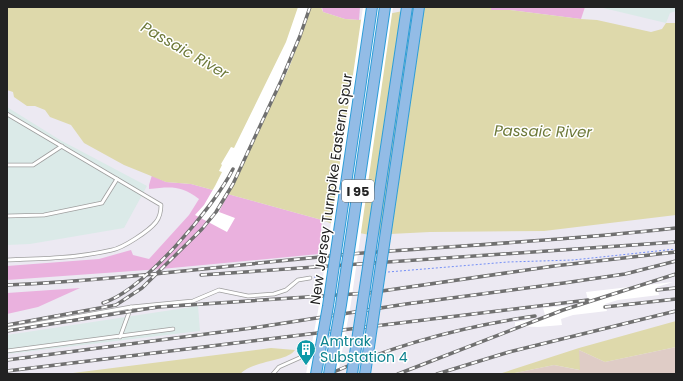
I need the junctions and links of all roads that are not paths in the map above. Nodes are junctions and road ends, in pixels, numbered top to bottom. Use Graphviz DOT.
graph roads {
  1 [pos="372,7"];
  2 [pos="384,7"];
  3 [pos="407,7"];
  4 [pos="419,7"];
  5 [pos="7,114"];
  6 [pos="7,118"];
  7 [pos="14,118"];
  8 [pos="62,146"];
  9 [pos="7,165"];
  10 [pos="117,179"];
  11 [pos="7,216"];
  12 [pos="7,260"];
  13 [pos="310,278"];
  14 [pos="131,307"];
  15 [pos="7,329"];
  16 [pos="173,329"];
  17 [pos="120,337"];
  18 [pos="7,351"];
  19 [pos="306,355"];
  20 [pos="273,374"];
  21 [pos="316,374"];
  22 [pos="329,374"];
  23 [pos="352,374"];
  24 [pos="365,374"];
  1 -- 21 [label="highway, New Jersey Turnpike Eastern Spur / I 95, bridge"];
  2 -- 22 [label="highway, New Jersey Turnpike Eastern Spur / I 95, bridge"];
  3 -- 23 [label="highway, I 95, bridge"];
  4 -- 24 [label="highway, I 95, bridge"];
  5 -- 7 [label="lane"];
  6 -- 7 [label="lane"];
  7 -- 8 [label="lane"];
  8 -- 9 [label="lane"];
  8 -- 10 [label="lane"];
  10 -- 11 [label="lane"];
  10 -- 12 [label="lane"];
  13 -- 14 [label="lane"];
  14 -- 15 [label="lane"];
  14 -- 17 [label="lane"];
  16 -- 17 [label="lane"];
  17 -- 18 [label="lane"];
  19 -- 20 [label="lane"];
}
